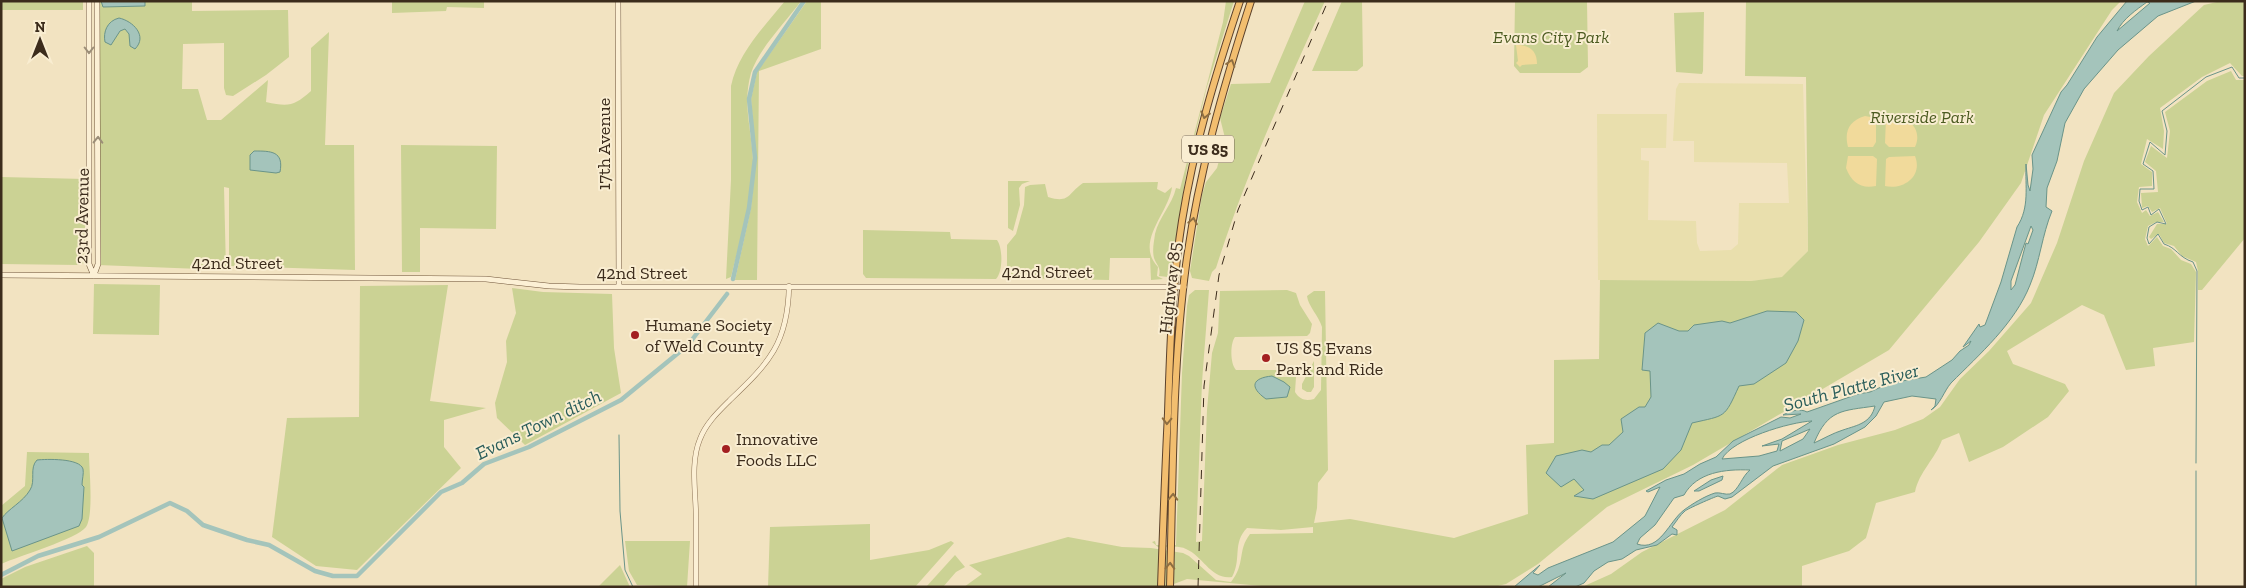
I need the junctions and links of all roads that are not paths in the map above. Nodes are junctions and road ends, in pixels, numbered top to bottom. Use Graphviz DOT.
graph roads {
  1 [pos="90,1"];
  2 [pos="97,1"];
  3 [pos="618,1"];
  4 [pos="1240,1"];
  5 [pos="1251,1"];
  6 [pos="1,275"];
  7 [pos="94,276"];
  8 [pos="789,286"];
  9 [pos="619,287"];
  10 [pos="1174,287"];
  11 [pos="1184,287"];
  12 [pos="696,587"];
  13 [pos="1161,587"];
  14 [pos="1170,587"];
  1 -- 7 [label="main road, 23rd Avenue, one-way"];
  7 -- 2 [label="main road, 23rd Avenue, one-way"];
  3 -- 9 [label="main road, 17th Avenue"];
  4 -- 10 [label="highway, Highway 85 / US 85, one-way"];
  11 -- 5 [label="highway, Highway 85 / US 85, one-way"];
  6 -- 7 [label="main road, 42nd Street"];
  7 -- 9 [label="main road, 42nd Street"];
  8 -- 9 [label="main road, 42nd Street"];
  8 -- 10 [label="main road, 42nd Street"];
  8 -- 12 [label="street"];
  10 -- 11 [label="main road, 42nd Street"];
  10 -- 13 [label="highway, Highway 85 / US 85, one-way"];
  14 -- 11 [label="highway, Highway 85 / US 85, one-way"];
}
